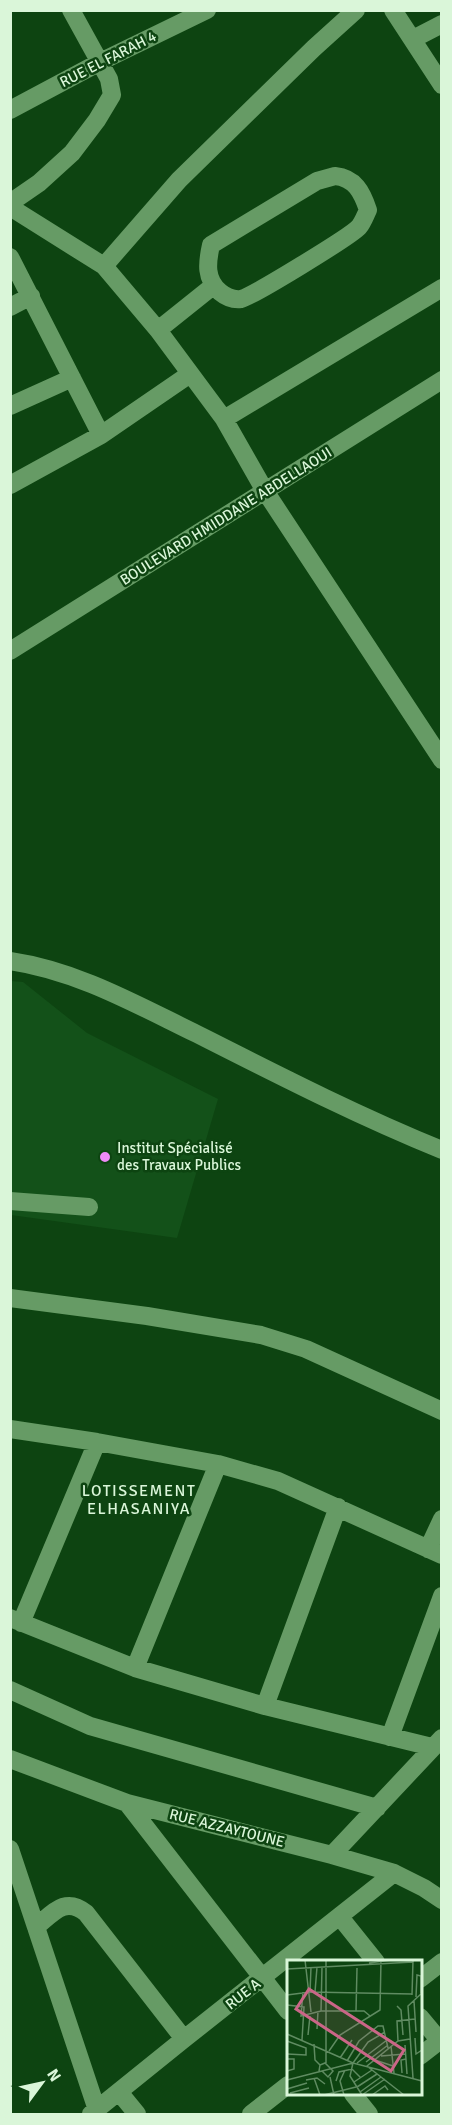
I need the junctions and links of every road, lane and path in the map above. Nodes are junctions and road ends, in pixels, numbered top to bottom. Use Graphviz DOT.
graph roads {
  1 [pos="71,10"];
  2 [pos="207,10"];
  3 [pos="356,10"];
  4 [pos="393,10"];
  5 [pos="441,24"];
  6 [pos="413,39"];
  7 [pos="100,62"];
  8 [pos="441,85"];
  9 [pos="10,110"];
  10 [pos="10,205"];
  11 [pos="10,257"];
  12 [pos="104,266"];
  13 [pos="213,286"];
  14 [pos="441,288"];
  15 [pos="31,296"];
  16 [pos="10,307"];
  17 [pos="158,330"];
  18 [pos="190,374"];
  19 [pos="72,378"];
  20 [pos="441,380"];
  21 [pos="10,406"];
  22 [pos="224,419"];
  23 [pos="101,435"];
  24 [pos="10,485"];
  25 [pos="265,491"];
  26 [pos="10,651"];
  27 [pos="441,760"];
  28 [pos="10,962"];
  29 [pos="441,1150"];
  30 [pos="10,1201"];
  31 [pos="89,1207"];
  32 [pos="10,1298"];
  33 [pos="441,1412"];
  34 [pos="10,1429"];
  35 [pos="97,1442"];
  36 [pos="219,1464"];
  37 [pos="338,1508"];
  38 [pos="441,1519"];
  39 [pos="435,1552"];
  40 [pos="441,1596"];
  41 [pos="16,1621"];
  42 [pos="135,1668"];
  43 [pos="10,1690"];
  44 [pos="265,1706"];
  45 [pos="390,1737"];
  46 [pos="437,1743"];
  47 [pos="11,1759"];
  48 [pos="128,1803"];
  49 [pos="377,1808"];
  50 [pos="10,1849"];
  51 [pos="332,1855"];
  52 [pos="394,1873"];
  53 [pos="441,1900"];
  54 [pos="340,1917"];
  55 [pos="36,1927"];
  56 [pos="374,1960"];
  57 [pos="441,1962"];
  58 [pos="422,1977"];
  59 [pos="263,1978"];
  60 [pos="287,2010"];
  61 [pos="422,2019"];
  62 [pos="184,2039"];
  63 [pos="441,2040"];
  64 [pos="422,2054"];
  65 [pos="287,2086"];
  66 [pos="119,2092"];
  67 [pos="94,2112"];
  68 [pos="137,2115"];
  69 [pos="250,2115"];
  1 -- 7 [label="street"];
  2 -- 7 [label="street, RUE EL FARAH 4"];
  3 -- 12 [label="street"];
  4 -- 6 [label="street"];
  5 -- 6 [label="street"];
  6 -- 8 [label="street"];
  7 -- 9 [label="street, RUE EL FARAH 4"];
  7 -- 10 [label="street"];
  10 -- 12 [label="street"];
  11 -- 15 [label="street"];
  12 -- 17 [label="street"];
  13 -- 13 [label="street"];
  13 -- 17 [label="street"];
  14 -- 22 [label="street"];
  15 -- 16 [label="street"];
  15 -- 19 [label="street"];
  17 -- 18 [label="street"];
  18 -- 22 [label="street"];
  18 -- 23 [label="street"];
  19 -- 21 [label="street"];
  19 -- 23 [label="street"];
  20 -- 25 [label="street, BOULEVARD HMIDDANE ABDELLAOUI"];
  22 -- 25 [label="street"];
  23 -- 24 [label="street"];
  25 -- 26 [label="street, BOULEVARD HMIDDANE ABDELLAOUI"];
  25 -- 27 [label="street"];
  28 -- 29 [label="street"];
  30 -- 31 [label="street"];
  32 -- 33 [label="street"];
  34 -- 35 [label="street"];
  35 -- 36 [label="street"];
  35 -- 41 [label="street"];
  36 -- 37 [label="street"];
  36 -- 42 [label="street"];
  37 -- 39 [label="street"];
  37 -- 44 [label="street"];
  38 -- 39 [label="street"];
  40 -- 45 [label="street"];
  41 -- 42 [label="street"];
  42 -- 44 [label="street"];
  43 -- 49 [label="street"];
  44 -- 45 [label="street"];
  45 -- 46 [label="street"];
  46 -- 49 [label="street"];
  47 -- 48 [label="street, RUE AZZAYTOUNE"];
  48 -- 51 [label="street, RUE AZZAYTOUNE"];
  48 -- 59 [label="street"];
  49 -- 51 [label="street"];
  50 -- 55 [label="street"];
  51 -- 52 [label="street, RUE AZZAYTOUNE"];
  52 -- 53 [label="street, RUE AZZAYTOUNE"];
  52 -- 54 [label="street, RUE A"];
  54 -- 56 [label="street"];
  54 -- 59 [label="street, RUE A"];
  55 -- 62 [label="street"];
  55 -- 67 [label="street"];
  57 -- 58 [label="street"];
  59 -- 60 [label="street"];
  59 -- 62 [label="street, RUE A"];
  61 -- 63 [label="street"];
  62 -- 66 [label="street, RUE A"];
  63 -- 64 [label="street"];
  65 -- 69 [label="street"];
  66 -- 67 [label="street, RUE A"];
  66 -- 68 [label="street"];
}
